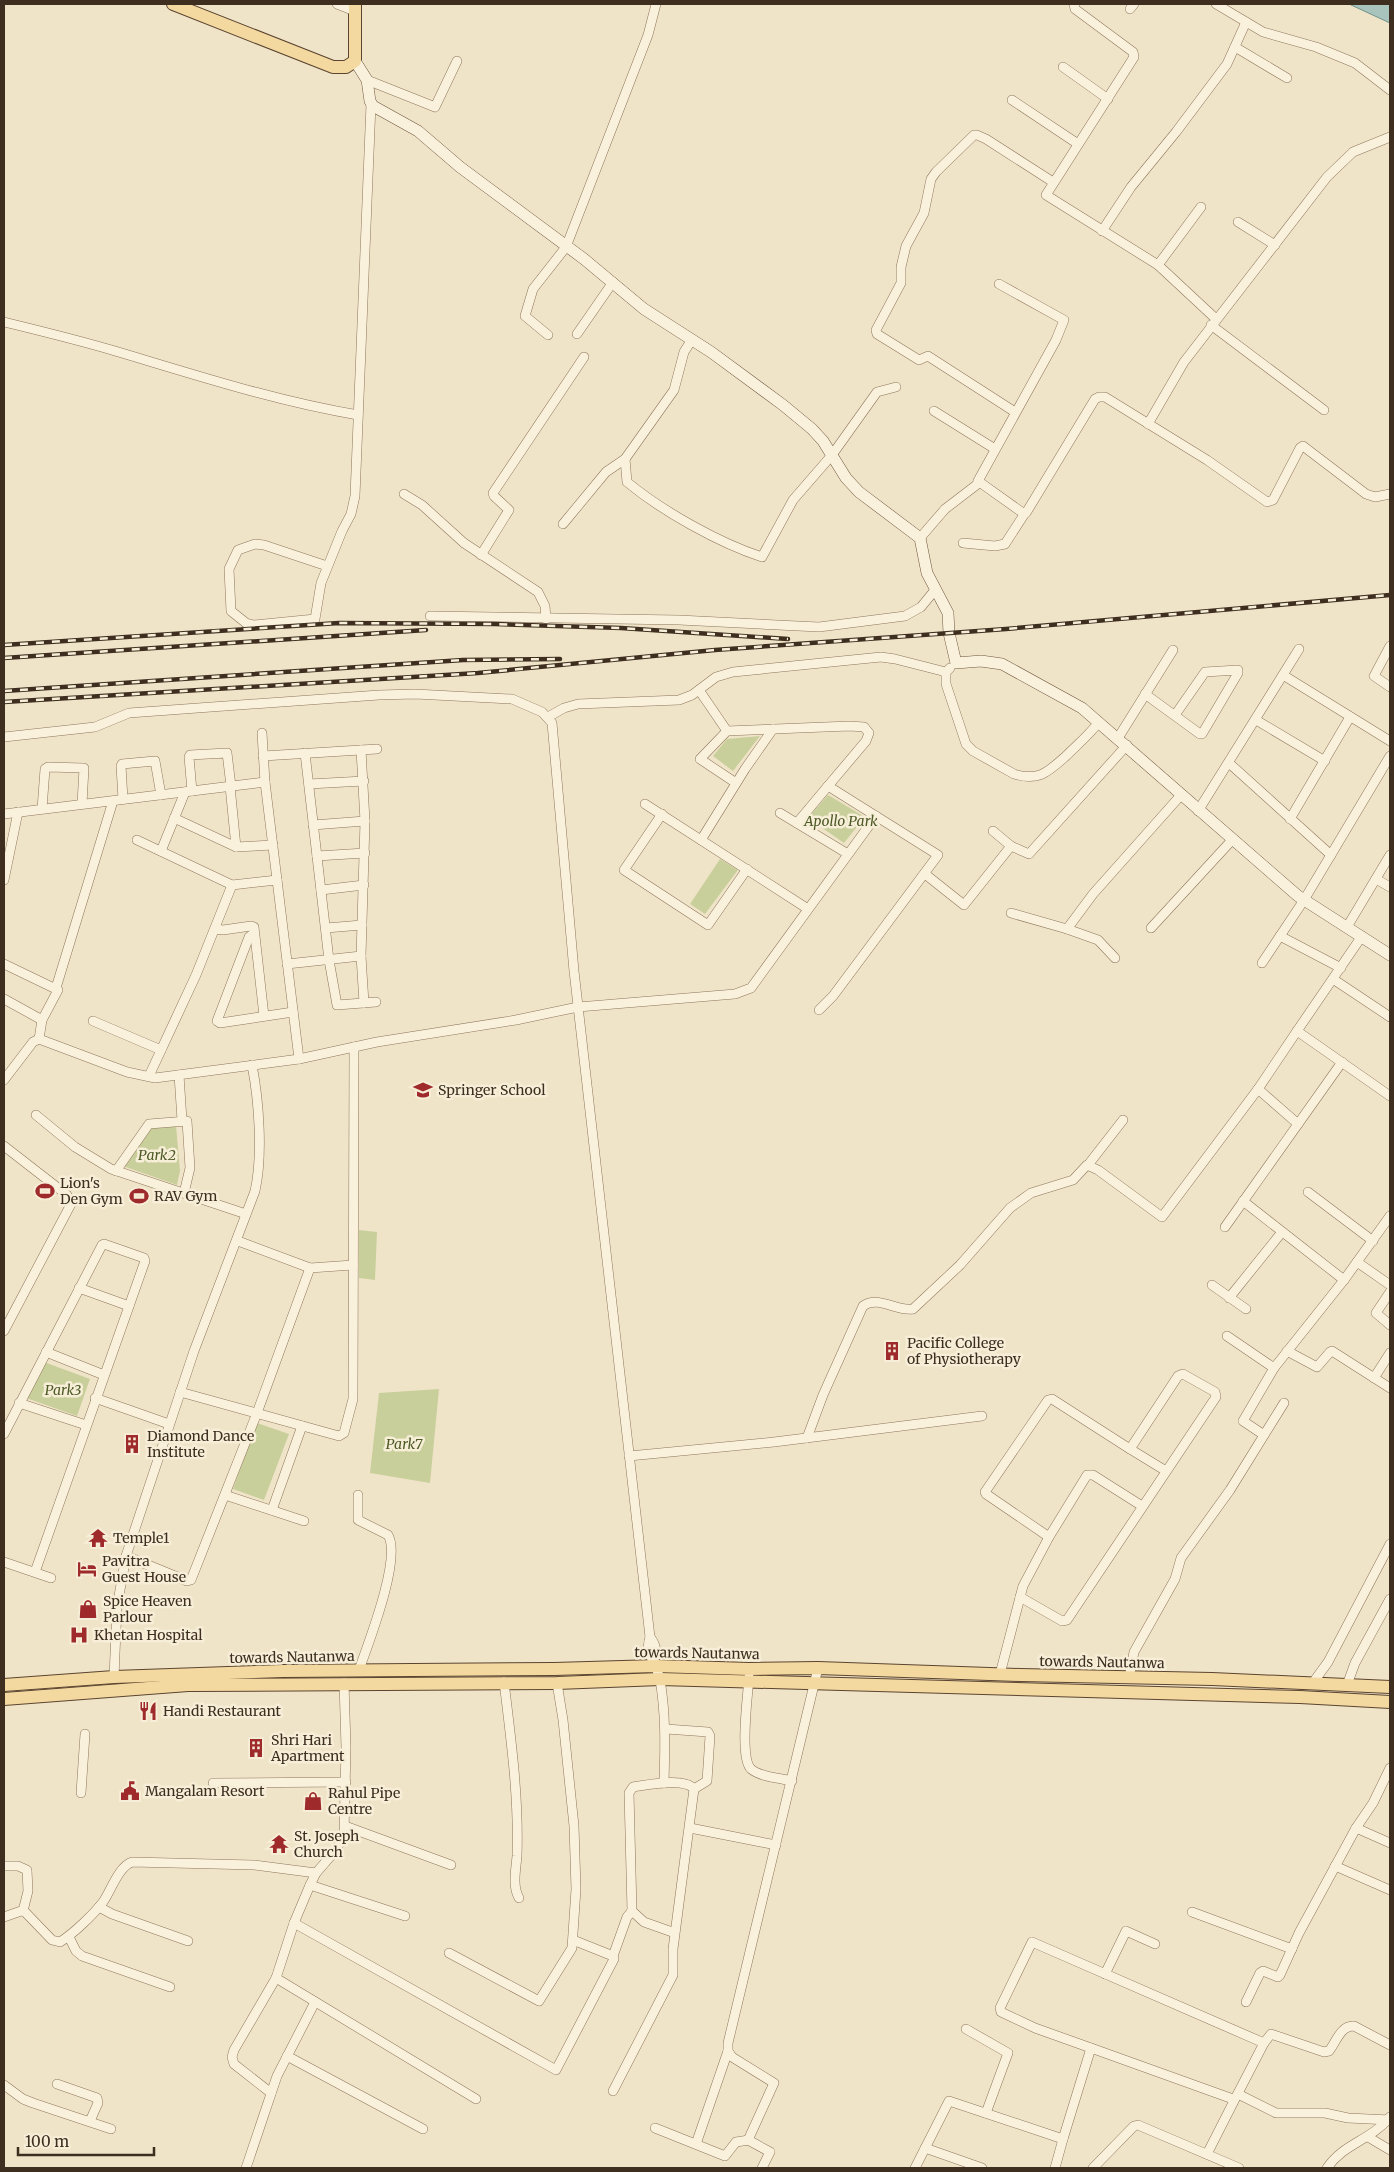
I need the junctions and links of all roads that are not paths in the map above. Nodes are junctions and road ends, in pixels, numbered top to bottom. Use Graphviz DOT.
graph roads {
  1 [pos="174,4"];
  2 [pos="337,4"];
  3 [pos="656,4"];
  4 [pos="1074,4"];
  5 [pos="1216,4"];
  6 [pos="355,8"];
  7 [pos="1246,22"];
  8 [pos="1235,47"];
  9 [pos="355,61"];
  10 [pos="457,61"];
  11 [pos="1063,67"];
  12 [pos="1287,78"];
  13 [pos="367,80"];
  14 [pos="1390,90"];
  15 [pos="1108,99"];
  16 [pos="1012,100"];
  17 [pos="371,104"];
  18 [pos="1390,137"];
  19 [pos="1078,144"];
  20 [pos="1053,182"];
  21 [pos="1201,207"];
  22 [pos="1238,222"];
  23 [pos="1102,231"];
  24 [pos="1275,245"];
  25 [pos="566,247"];
  26 [pos="1158,264"];
  27 [pos="613,282"];
  28 [pos="999,284"];
  29 [pos="4,322"];
  30 [pos="1214,322"];
  31 [pos="577,334"];
  32 [pos="548,335"];
  33 [pos="691,341"];
  34 [pos="584,357"];
  35 [pos="896,387"];
  36 [pos="1324,410"];
  37 [pos="934,411"];
  38 [pos="1015,412"];
  39 [pos="358,415"];
  40 [pos="1148,424"];
  41 [pos="995,449"];
  42 [pos="832,455"];
  43 [pos="625,459"];
  44 [pos="979,483"];
  45 [pos="404,494"];
  46 [pos="1390,494"];
  47 [pos="1025,513"];
  48 [pos="563,524"];
  49 [pos="920,538"];
  50 [pos="963,543"];
  51 [pos="481,555"];
  52 [pos="328,566"];
  53 [pos="935,590"];
  54 [pos="430,616"];
  55 [pos="546,619"];
  56 [pos="1390,646"];
  57 [pos="1299,649"];
  58 [pos="1173,650"];
  59 [pos="956,663"];
  60 [pos="946,672"];
  61 [pos="1283,675"];
  62 [pos="1390,687"];
  63 [pos="699,690"];
  64 [pos="1145,694"];
  65 [pos="1175,716"];
  66 [pos="548,717"];
  67 [pos="1350,717"];
  68 [pos="1256,720"];
  69 [pos="1099,722"];
  70 [pos="774,729"];
  71 [pos="727,732"];
  72 [pos="262,733"];
  73 [pos="4,737"];
  74 [pos="1122,741"];
  75 [pos="1390,741"];
  76 [pos="377,749"];
  77 [pos="361,750"];
  78 [pos="305,753"];
  79 [pos="263,756"];
  80 [pos="1390,756"];
  81 [pos="1325,761"];
  82 [pos="1229,763"];
  83 [pos="364,780"];
  84 [pos="265,782"];
  85 [pos="736,783"];
  86 [pos="309,784"];
  87 [pos="231,786"];
  88 [pos="828,786"];
  89 [pos="189,791"];
  90 [pos="161,795"];
  91 [pos="1181,795"];
  92 [pos="123,799"];
  93 [pos="113,801"];
  94 [pos="82,804"];
  95 [pos="645,804"];
  96 [pos="42,809"];
  97 [pos="1198,811"];
  98 [pos="18,812"];
  99 [pos="780,812"];
  100 [pos="4,814"];
  101 [pos="662,814"];
  102 [pos="876,816"];
  103 [pos="174,818"];
  104 [pos="1290,819"];
  105 [pos="365,821"];
  106 [pos="797,823"];
  107 [pos="314,825"];
  108 [pos="993,831"];
  109 [pos="137,840"];
  110 [pos="701,840"];
  111 [pos="1232,840"];
  112 [pos="273,845"];
  113 [pos="1011,846"];
  114 [pos="236,847"];
  115 [pos="161,851"];
  116 [pos="365,853"];
  117 [pos="848,854"];
  118 [pos="1331,855"];
  119 [pos="1390,855"];
  120 [pos="317,856"];
  121 [pos="747,869"];
  122 [pos="925,874"];
  123 [pos="1376,879"];
  124 [pos="4,880"];
  125 [pos="277,880"];
  126 [pos="232,885"];
  127 [pos="364,885"];
  128 [pos="1390,887"];
  129 [pos="321,890"];
  130 [pos="1304,900"];
  131 [pos="808,909"];
  132 [pos="1011,913"];
  133 [pos="362,925"];
  134 [pos="1347,927"];
  135 [pos="326,928"];
  136 [pos="1151,928"];
  137 [pos="215,929"];
  138 [pos="1067,929"];
  139 [pos="254,933"];
  140 [pos="1280,936"];
  141 [pos="1362,936"];
  142 [pos="1390,955"];
  143 [pos="361,956"];
  144 [pos="1115,958"];
  145 [pos="329,960"];
  146 [pos="1262,963"];
  147 [pos="4,964"];
  148 [pos="287,964"];
  149 [pos="1341,968"];
  150 [pos="1333,980"];
  151 [pos="56,988"];
  152 [pos="4,999"];
  153 [pos="376,1002"];
  154 [pos="364,1003"];
  155 [pos="578,1007"];
  156 [pos="819,1010"];
  157 [pos="293,1012"];
  158 [pos="264,1016"];
  159 [pos="1390,1017"];
  160 [pos="42,1020"];
  161 [pos="93,1021"];
  162 [pos="1297,1031"];
  163 [pos="39,1039"];
  164 [pos="354,1047"];
  165 [pos="161,1050"];
  166 [pos="299,1059"];
  167 [pos="1342,1062"];
  168 [pos="252,1065"];
  169 [pos="179,1075"];
  170 [pos="149,1076"];
  171 [pos="4,1080"];
  172 [pos="1258,1089"];
  173 [pos="1390,1096"];
  174 [pos="36,1115"];
  175 [pos="182,1120"];
  176 [pos="1123,1120"];
  177 [pos="1298,1124"];
  178 [pos="4,1146"];
  179 [pos="1088,1165"];
  180 [pos="116,1171"];
  181 [pos="1308,1192"];
  182 [pos="184,1193"];
  183 [pos="1243,1202"];
  184 [pos="246,1214"];
  185 [pos="1390,1216"];
  186 [pos="1225,1227"];
  187 [pos="1282,1232"];
  188 [pos="1373,1240"];
  189 [pos="238,1241"];
  190 [pos="1357,1262"];
  191 [pos="353,1265"];
  192 [pos="310,1268"];
  193 [pos="1344,1280"];
  194 [pos="1212,1285"];
  195 [pos="1390,1285"];
  196 [pos="79,1288"];
  197 [pos="1390,1292"];
  198 [pos="1229,1298"];
  199 [pos="129,1306"];
  200 [pos="1246,1309"];
  201 [pos="1390,1324"];
  202 [pos="4,1331"];
  203 [pos="1227,1336"];
  204 [pos="1287,1351"];
  205 [pos="46,1352"];
  206 [pos="1390,1353"];
  207 [pos="1274,1368"];
  208 [pos="104,1375"];
  209 [pos="1374,1378"];
  210 [pos="1390,1388"];
  211 [pos="180,1392"];
  212 [pos="95,1398"];
  213 [pos="1284,1402"];
  214 [pos="19,1403"];
  215 [pos="257,1413"];
  216 [pos="982,1416"];
  217 [pos="169,1424"];
  218 [pos="86,1425"];
  219 [pos="302,1426"];
  220 [pos="4,1434"];
  221 [pos="1264,1435"];
  222 [pos="807,1438"];
  223 [pos="1130,1449"];
  224 [pos="629,1456"];
  225 [pos="1166,1471"];
  226 [pos="358,1494"];
  227 [pos="225,1495"];
  228 [pos="1142,1506"];
  229 [pos="272,1510"];
  230 [pos="304,1521"];
  231 [pos="1049,1537"];
  232 [pos="1390,1544"];
  233 [pos="126,1556"];
  234 [pos="4,1562"];
  235 [pos="35,1572"];
  236 [pos="51,1578"];
  237 [pos="1020,1597"];
  238 [pos="1390,1599"];
  239 [pos="655,1663"];
  240 [pos="818,1668"];
  241 [pos="359,1670"];
  242 [pos="1000,1674"];
  243 [pos="749,1675"];
  244 [pos="114,1677"];
  245 [pos="1129,1678"];
  246 [pos="660,1679"];
  247 [pos="504,1682"];
  248 [pos="815,1682"];
  249 [pos="344,1683"];
  250 [pos="557,1683"];
  251 [pos="1312,1684"];
  252 [pos="4,1685"];
  253 [pos="1347,1685"];
  254 [pos="1390,1687"];
  255 [pos="4,1699"];
  256 [pos="1390,1702"];
  257 [pos="666,1729"];
  258 [pos="85,1734"];
  259 [pos="1390,1768"];
  260 [pos="792,1781"];
  261 [pos="346,1782"];
  262 [pos="212,1783"];
  263 [pos="664,1783"];
  264 [pos="694,1788"];
  265 [pos="81,1793"];
  266 [pos="346,1826"];
  267 [pos="690,1828"];
  268 [pos="1356,1828"];
  269 [pos="1390,1843"];
  270 [pos="776,1845"];
  271 [pos="450,1865"];
  272 [pos="4,1866"];
  273 [pos="1335,1866"];
  274 [pos="316,1873"];
  275 [pos="310,1885"];
  276 [pos="1390,1890"];
  277 [pos="519,1898"];
  278 [pos="99,1907"];
  279 [pos="23,1911"];
  280 [pos="632,1911"];
  281 [pos="1192,1912"];
  282 [pos="4,1916"];
  283 [pos="405,1916"];
  284 [pos="294,1923"];
  285 [pos="675,1934"];
  286 [pos="69,1936"];
  287 [pos="572,1940"];
  288 [pos="188,1941"];
  289 [pos="1155,1944"];
  290 [pos="1292,1949"];
  291 [pos="449,1954"];
  292 [pos="613,1956"];
  293 [pos="1105,1974"];
  294 [pos="276,1978"];
  295 [pos="170,1987"];
  296 [pos="315,2002"];
  297 [pos="1246,2002"];
  298 [pos="966,2029"];
  299 [pos="1264,2043"];
  300 [pos="1390,2045"];
  301 [pos="1090,2048"];
  302 [pos="728,2051"];
  303 [pos="287,2056"];
  304 [pos="57,2084"];
  305 [pos="4,2085"];
  306 [pos="613,2091"];
  307 [pos="271,2093"];
  308 [pos="1237,2096"];
  309 [pos="476,2099"];
  310 [pos="986,2113"];
  311 [pos="1389,2119"];
  312 [pos="90,2121"];
  313 [pos="655,2128"];
  314 [pos="111,2129"];
  315 [pos="423,2129"];
  316 [pos="1368,2137"];
  317 [pos="1063,2138"];
  318 [pos="749,2140"];
  319 [pos="696,2144"];
  320 [pos="925,2148"];
  321 [pos="1390,2150"];
  322 [pos="1207,2154"];
  323 [pos="246,2168"];
  324 [pos="762,2168"];
  325 [pos="915,2168"];
  326 [pos="982,2168"];
  327 [pos="1055,2168"];
  328 [pos="1093,2168"];
  329 [pos="1239,2168"];
  330 [pos="1327,2168"];
  1 -- 9 [label="main road"];
  2 -- 6 [label="street"];
  3 -- 25 [label="street"];
  4 -- 15 [label="street"];
  5 -- 7 [label="street"];
  6 -- 9 [label="main road"];
  7 -- 8 [label="street"];
  7 -- 14 [label="street"];
  8 -- 12 [label="street"];
  8 -- 23 [label="street"];
  9 -- 13 [label="street"];
  10 -- 13 [label="street"];
  11 -- 15 [label="street"];
  13 -- 17 [label="street"];
  15 -- 19 [label="street"];
  16 -- 19 [label="street"];
  17 -- 25 [label="street"];
  17 -- 39 [label="street"];
  18 -- 24 [label="street"];
  19 -- 20 [label="street"];
  20 -- 23 [label="street"];
  20 -- 38 [label="street"];
  21 -- 26 [label="street"];
  22 -- 24 [label="street"];
  23 -- 26 [label="street"];
  24 -- 30 [label="street"];
  25 -- 27 [label="street"];
  25 -- 32 [label="street"];
  26 -- 30 [label="street"];
  27 -- 31 [label="street"];
  27 -- 33 [label="street"];
  28 -- 38 [label="street"];
  29 -- 39 [label="street"];
  30 -- 36 [label="street"];
  30 -- 40 [label="street"];
  33 -- 42 [label="street"];
  33 -- 43 [label="street"];
  34 -- 51 [label="street"];
  35 -- 42 [label="street"];
  37 -- 41 [label="street"];
  38 -- 41 [label="street"];
  39 -- 52 [label="street"];
  40 -- 46 [label="street"];
  40 -- 47 [label="street"];
  41 -- 44 [label="street"];
  42 -- 43 [label="street"];
  42 -- 49 [label="street"];
  43 -- 48 [label="street"];
  44 -- 47 [label="street"];
  44 -- 49 [label="street"];
  45 -- 51 [label="street"];
  47 -- 50 [label="street"];
  49 -- 53 [label="street"];
  51 -- 55 [label="street"];
  52 -- 52 [label="street"];
  53 -- 55 [label="street"];
  53 -- 59 [label="street"];
  54 -- 55 [label="street"];
  56 -- 62 [label="street"];
  57 -- 61 [label="street"];
  58 -- 64 [label="street"];
  59 -- 60 [label="street"];
  59 -- 69 [label="street"];
  60 -- 63 [label="street"];
  60 -- 69 [label="street"];
  61 -- 67 [label="street"];
  61 -- 68 [label="street"];
  63 -- 66 [label="street"];
  63 -- 71 [label="street"];
  64 -- 65 [label="street"];
  64 -- 74 [label="street"];
  65 -- 65 [label="street"];
  66 -- 73 [label="street"];
  66 -- 155 [label="street"];
  67 -- 75 [label="street"];
  67 -- 81 [label="street"];
  68 -- 81 [label="street"];
  68 -- 82 [label="street"];
  69 -- 74 [label="street"];
  70 -- 71 [label="street"];
  70 -- 85 [label="street"];
  70 -- 88 [label="street"];
  71 -- 85 [label="street"];
  72 -- 79 [label="street"];
  74 -- 91 [label="street"];
  74 -- 113 [label="street"];
  76 -- 77 [label="street"];
  77 -- 78 [label="street"];
  77 -- 83 [label="street"];
  78 -- 79 [label="street"];
  78 -- 86 [label="street"];
  79 -- 84 [label="street"];
  80 -- 118 [label="street"];
  81 -- 104 [label="street"];
  82 -- 97 [label="street"];
  82 -- 104 [label="street"];
  83 -- 86 [label="street"];
  83 -- 105 [label="street"];
  84 -- 87 [label="street"];
  84 -- 112 [label="street"];
  85 -- 110 [label="street"];
  86 -- 107 [label="street"];
  87 -- 89 [label="street"];
  87 -- 89 [label="street"];
  87 -- 114 [label="street"];
  88 -- 102 [label="street"];
  88 -- 106 [label="street"];
  89 -- 90 [label="street"];
  89 -- 103 [label="street"];
  90 -- 92 [label="street"];
  90 -- 92 [label="street"];
  91 -- 97 [label="street"];
  91 -- 138 [label="street"];
  92 -- 93 [label="street"];
  93 -- 94 [label="street"];
  93 -- 151 [label="street"];
  94 -- 96 [label="street"];
  94 -- 96 [label="street"];
  95 -- 101 [label="street"];
  96 -- 98 [label="street"];
  97 -- 111 [label="street"];
  98 -- 100 [label="street"];
  98 -- 124 [label="street"];
  99 -- 106 [label="street"];
  101 -- 110 [label="street"];
  101 -- 121 [label="street"];
  102 -- 117 [label="street"];
  102 -- 122 [label="street"];
  103 -- 114 [label="street"];
  103 -- 115 [label="street"];
  104 -- 118 [label="street"];
  105 -- 107 [label="street"];
  105 -- 116 [label="street"];
  106 -- 117 [label="street"];
  107 -- 120 [label="street"];
  108 -- 113 [label="street"];
  109 -- 115 [label="street"];
  110 -- 121 [label="street"];
  111 -- 130 [label="street"];
  111 -- 136 [label="street"];
  112 -- 114 [label="street"];
  112 -- 125 [label="street"];
  113 -- 122 [label="street"];
  115 -- 126 [label="street"];
  116 -- 120 [label="street"];
  116 -- 127 [label="street"];
  117 -- 131 [label="street"];
  118 -- 130 [label="street"];
  119 -- 123 [label="street"];
  120 -- 129 [label="street"];
  121 -- 131 [label="street"];
  122 -- 156 [label="street"];
  123 -- 128 [label="street"];
  123 -- 134 [label="street"];
  125 -- 126 [label="street"];
  125 -- 148 [label="street"];
  126 -- 137 [label="street"];
  127 -- 129 [label="street"];
  127 -- 133 [label="street"];
  129 -- 135 [label="street"];
  130 -- 134 [label="street"];
  130 -- 140 [label="street"];
  131 -- 155 [label="street"];
  132 -- 138 [label="street"];
  133 -- 135 [label="street"];
  133 -- 143 [label="street"];
  134 -- 141 [label="street"];
  135 -- 145 [label="street"];
  137 -- 139 [label="street"];
  137 -- 165 [label="street"];
  138 -- 144 [label="street"];
  139 -- 158 [label="street"];
  139 -- 158 [label="street"];
  140 -- 146 [label="street"];
  140 -- 149 [label="street"];
  141 -- 142 [label="street"];
  141 -- 149 [label="street"];
  143 -- 145 [label="street"];
  143 -- 154 [label="street"];
  145 -- 148 [label="street"];
  145 -- 154 [label="street"];
  147 -- 151 [label="street"];
  148 -- 157 [label="street"];
  149 -- 150 [label="street"];
  150 -- 159 [label="street"];
  150 -- 162 [label="street"];
  151 -- 160 [label="street"];
  152 -- 160 [label="street"];
  153 -- 154 [label="street"];
  155 -- 164 [label="street"];
  155 -- 224 [label="street"];
  157 -- 158 [label="street"];
  157 -- 166 [label="street"];
  160 -- 163 [label="street"];
  161 -- 165 [label="street"];
  162 -- 167 [label="street"];
  162 -- 172 [label="street"];
  163 -- 170 [label="street"];
  163 -- 171 [label="street"];
  164 -- 166 [label="street"];
  164 -- 191 [label="street"];
  165 -- 170 [label="street"];
  166 -- 168 [label="street"];
  167 -- 173 [label="street"];
  167 -- 177 [label="street"];
  168 -- 169 [label="street"];
  168 -- 184 [label="street"];
  169 -- 170 [label="street"];
  169 -- 175 [label="street"];
  172 -- 177 [label="street"];
  172 -- 179 [label="street"];
  174 -- 180 [label="street"];
  175 -- 180 [label="street"];
  175 -- 182 [label="street"];
  176 -- 179 [label="street"];
  177 -- 183 [label="street"];
  178 -- 202 [label="street"];
  179 -- 222 [label="street"];
  180 -- 182 [label="street"];
  181 -- 188 [label="street"];
  182 -- 184 [label="street"];
  183 -- 186 [label="street"];
  183 -- 187 [label="street"];
  184 -- 189 [label="street"];
  185 -- 188 [label="street"];
  187 -- 193 [label="street"];
  187 -- 198 [label="street"];
  188 -- 190 [label="street"];
  189 -- 192 [label="street"];
  189 -- 211 [label="street"];
  190 -- 193 [label="street"];
  190 -- 195 [label="street"];
  191 -- 192 [label="street"];
  191 -- 219 [label="street"];
  192 -- 215 [label="street"];
  193 -- 204 [label="street"];
  194 -- 198 [label="street"];
  196 -- 199 [label="street"];
  196 -- 199 [label="street"];
  196 -- 205 [label="street"];
  197 -- 201 [label="street"];
  198 -- 200 [label="street"];
  199 -- 208 [label="street"];
  203 -- 207 [label="street"];
  204 -- 207 [label="street"];
  204 -- 209 [label="street"];
  205 -- 208 [label="street"];
  205 -- 214 [label="street"];
  206 -- 209 [label="street"];
  207 -- 221 [label="street"];
  208 -- 212 [label="street"];
  209 -- 210 [label="street"];
  211 -- 215 [label="street"];
  211 -- 217 [label="street"];
  212 -- 217 [label="street"];
  212 -- 218 [label="street"];
  213 -- 221 [label="street"];
  214 -- 218 [label="street"];
  214 -- 220 [label="street"];
  215 -- 219 [label="street"];
  215 -- 227 [label="street"];
  216 -- 222 [label="street"];
  217 -- 233 [label="street"];
  218 -- 235 [label="street"];
  219 -- 229 [label="street"];
  221 -- 245 [label="street"];
  222 -- 224 [label="street"];
  223 -- 225 [label="street"];
  223 -- 225 [label="street"];
  223 -- 231 [label="street"];
  224 -- 239 [label="street"];
  225 -- 228 [label="street"];
  226 -- 241 [label="street"];
  227 -- 229 [label="street"];
  227 -- 233 [label="street"];
  228 -- 231 [label="street"];
  228 -- 237 [label="street"];
  229 -- 230 [label="street"];
  231 -- 237 [label="street"];
  232 -- 251 [label="street"];
  233 -- 244 [label="street"];
  234 -- 235 [label="street"];
  235 -- 236 [label="street"];
  237 -- 242 [label="street"];
  238 -- 253 [label="street"];
  239 -- 241 [label="main road, towards Nautanwa"];
  239 -- 243 [label="main road, towards Nautanwa"];
  239 -- 246 [label="street"];
  240 -- 242 [label="main road, towards Nautanwa"];
  240 -- 243 [label="main road, towards Nautanwa"];
  240 -- 248 [label="street"];
  241 -- 244 [label="main road, towards Nautanwa"];
  242 -- 245 [label="main road, towards Nautanwa"];
  243 -- 246 [label="main road"];
  243 -- 248 [label="main road"];
  243 -- 260 [label="street"];
  244 -- 252 [label="main road, towards Nautanwa"];
  245 -- 251 [label="main road, towards Nautanwa"];
  246 -- 250 [label="main road"];
  246 -- 257 [label="street"];
  247 -- 249 [label="main road"];
  247 -- 250 [label="main road"];
  247 -- 277 [label="street"];
  248 -- 256 [label="main road"];
  248 -- 260 [label="street"];
  249 -- 255 [label="main road"];
  249 -- 261 [label="street"];
  250 -- 287 [label="street"];
  251 -- 253 [label="main road, towards Nautanwa"];
  253 -- 254 [label="main road, towards Nautanwa"];
  257 -- 263 [label="street"];
  257 -- 264 [label="street"];
  258 -- 265 [label="street"];
  259 -- 268 [label="street"];
  260 -- 270 [label="street"];
  261 -- 262 [label="street"];
  261 -- 266 [label="street"];
  263 -- 264 [label="street"];
  263 -- 280 [label="street"];
  264 -- 267 [label="street"];
  266 -- 271 [label="street"];
  266 -- 274 [label="street"];
  267 -- 270 [label="street"];
  267 -- 285 [label="street"];
  268 -- 269 [label="street"];
  268 -- 273 [label="street"];
  270 -- 302 [label="street"];
  272 -- 279 [label="street"];
  273 -- 276 [label="street"];
  273 -- 290 [label="street"];
  274 -- 275 [label="street"];
  274 -- 278 [label="street"];
  275 -- 283 [label="street"];
  275 -- 284 [label="street"];
  278 -- 286 [label="street"];
  278 -- 288 [label="street"];
  279 -- 282 [label="street"];
  279 -- 286 [label="street"];
  280 -- 285 [label="street"];
  280 -- 292 [label="street"];
  281 -- 290 [label="street"];
  284 -- 292 [label="street"];
  284 -- 294 [label="street"];
  285 -- 306 [label="street"];
  286 -- 295 [label="street"];
  287 -- 291 [label="street"];
  287 -- 292 [label="street"];
  289 -- 293 [label="street"];
  290 -- 297 [label="street"];
  293 -- 299 [label="street"];
  293 -- 301 [label="street"];
  294 -- 296 [label="street"];
  294 -- 307 [label="street"];
  296 -- 303 [label="street"];
  296 -- 309 [label="street"];
  298 -- 310 [label="street"];
  299 -- 300 [label="street"];
  299 -- 308 [label="street"];
  301 -- 308 [label="street"];
  301 -- 317 [label="street"];
  302 -- 318 [label="street"];
  302 -- 319 [label="street"];
  303 -- 307 [label="street"];
  303 -- 315 [label="street"];
  304 -- 312 [label="street"];
  305 -- 312 [label="street"];
  307 -- 323 [label="street"];
  308 -- 311 [label="street"];
  308 -- 322 [label="street"];
  310 -- 317 [label="street"];
  310 -- 320 [label="street"];
  311 -- 316 [label="street"];
  312 -- 314 [label="street"];
  313 -- 319 [label="street"];
  316 -- 321 [label="street"];
  316 -- 330 [label="street"];
  317 -- 327 [label="street"];
  318 -- 319 [label="street"];
  318 -- 324 [label="street"];
  320 -- 325 [label="street"];
  320 -- 326 [label="street"];
  322 -- 328 [label="street"];
  322 -- 329 [label="street"];
}
